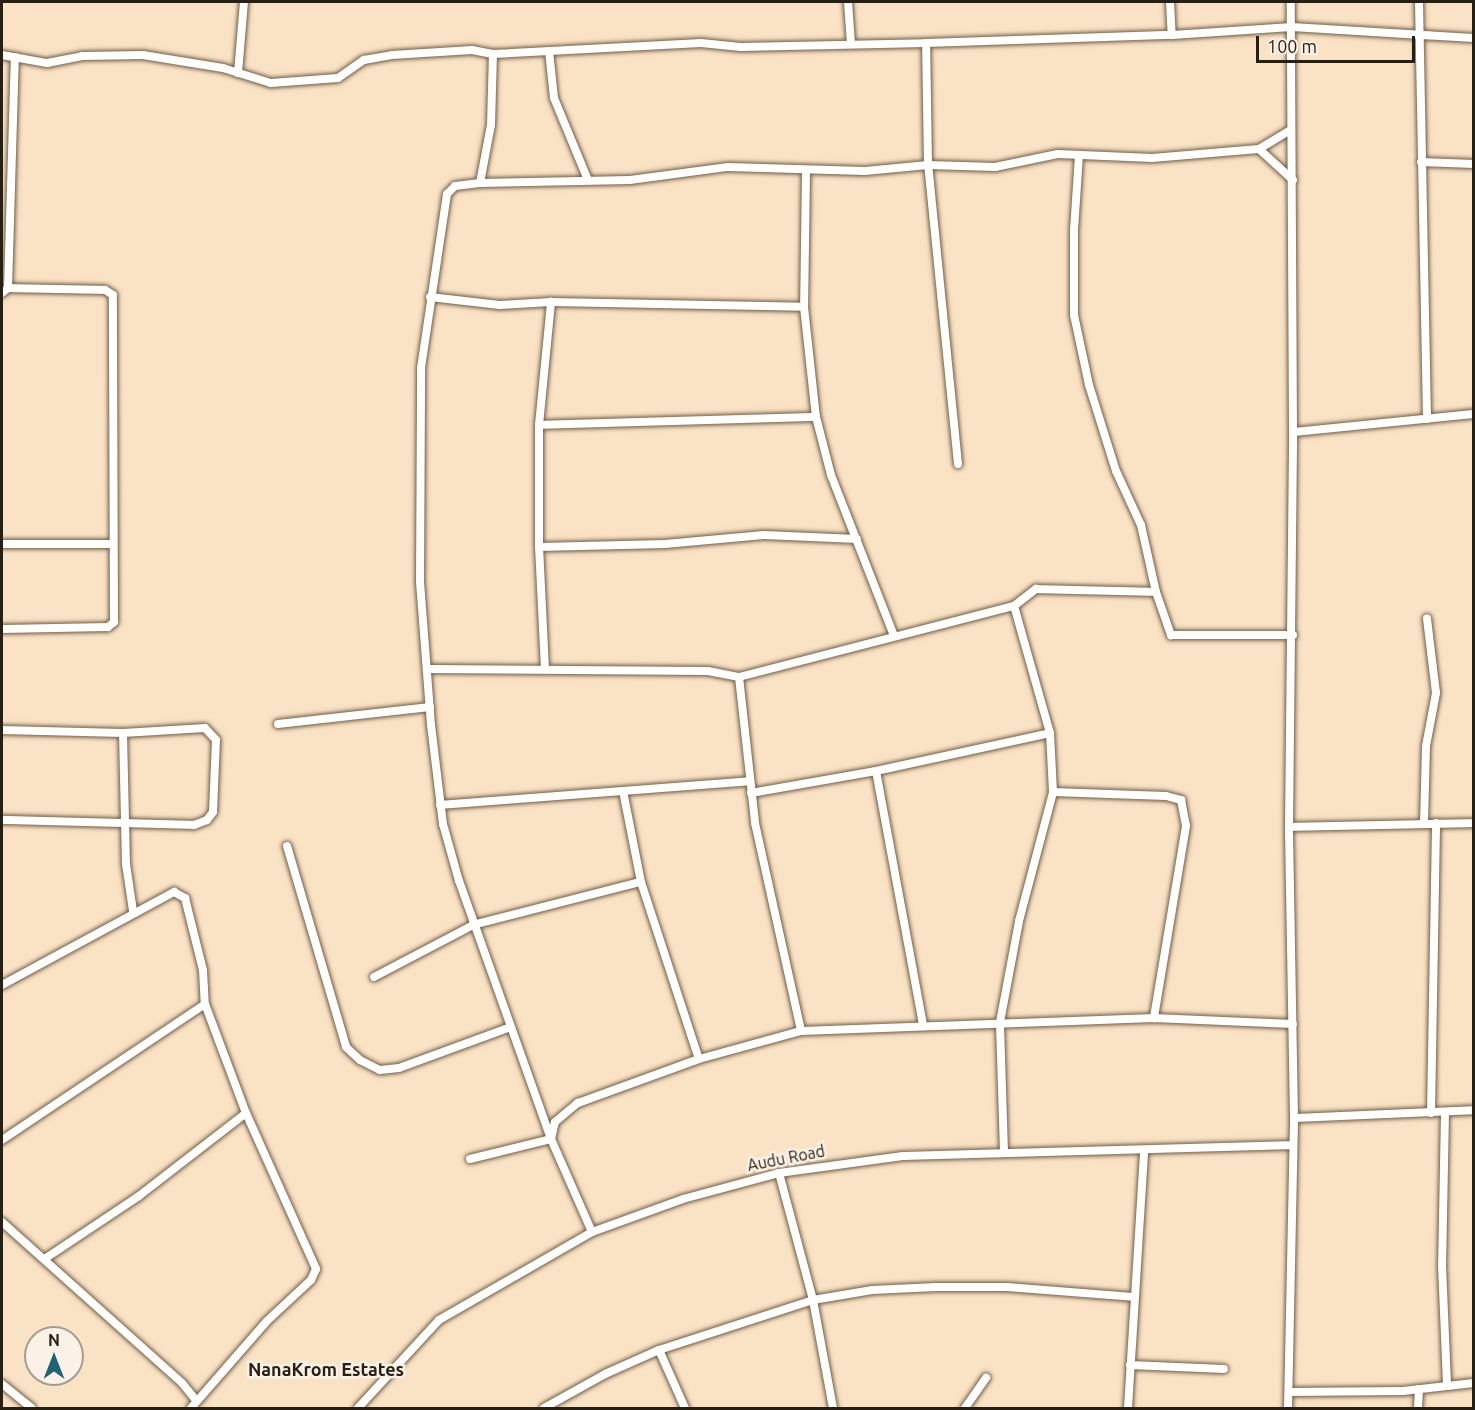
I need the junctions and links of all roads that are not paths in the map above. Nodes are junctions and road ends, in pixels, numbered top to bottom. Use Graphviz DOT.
graph roads {
  1 [pos="244,2"];
  2 [pos="848,2"];
  3 [pos="1170,2"];
  4 [pos="1291,2"];
  5 [pos="1419,2"];
  6 [pos="1292,27"];
  7 [pos="1419,32"];
  8 [pos="1172,35"];
  9 [pos="1473,38"];
  10 [pos="926,43"];
  11 [pos="851,44"];
  12 [pos="549,51"];
  13 [pos="493,54"];
  14 [pos="2,55"];
  15 [pos="15,57"];
  16 [pos="238,73"];
  17 [pos="1292,130"];
  18 [pos="1259,149"];
  19 [pos="1079,155"];
  20 [pos="1421,162"];
  21 [pos="1473,164"];
  22 [pos="928,165"];
  23 [pos="806,171"];
  24 [pos="588,180"];
  25 [pos="1293,180"];
  26 [pos="480,183"];
  27 [pos="6,189"];
  28 [pos="5,290"];
  29 [pos="430,297"];
  30 [pos="551,302"];
  31 [pos="804,308"];
  32 [pos="1473,414"];
  33 [pos="816,417"];
  34 [pos="1426,419"];
  35 [pos="539,424"];
  36 [pos="1293,432"];
  37 [pos="958,464"];
  38 [pos="856,539"];
  39 [pos="2,544"];
  40 [pos="111,544"];
  41 [pos="539,547"];
  42 [pos="1156,592"];
  43 [pos="1014,606"];
  44 [pos="1426,619"];
  45 [pos="2,629"];
  46 [pos="1293,635"];
  47 [pos="894,636"];
  48 [pos="428,669"];
  49 [pos="545,669"];
  50 [pos="739,677"];
  51 [pos="430,706"];
  52 [pos="278,724"];
  53 [pos="2,730"];
  54 [pos="123,733"];
  55 [pos="1050,733"];
  56 [pos="876,771"];
  57 [pos="749,781"];
  58 [pos="623,791"];
  59 [pos="1053,792"];
  60 [pos="751,793"];
  61 [pos="440,805"];
  62 [pos="2,820"];
  63 [pos="1436,822"];
  64 [pos="126,823"];
  65 [pos="1424,823"];
  66 [pos="1473,823"];
  67 [pos="1289,827"];
  68 [pos="287,846"];
  69 [pos="641,882"];
  70 [pos="133,911"];
  71 [pos="473,925"];
  72 [pos="374,977"];
  73 [pos="2,985"];
  74 [pos="205,1004"];
  75 [pos="1154,1018"];
  76 [pos="1000,1022"];
  77 [pos="1293,1024"];
  78 [pos="923,1025"];
  79 [pos="511,1027"];
  80 [pos="801,1031"];
  81 [pos="699,1059"];
  82 [pos="1473,1110"];
  83 [pos="246,1113"];
  84 [pos="1431,1113"];
  85 [pos="1445,1113"];
  86 [pos="1294,1118"];
  87 [pos="551,1139"];
  88 [pos="2,1140"];
  89 [pos="1291,1145"];
  90 [pos="1144,1150"];
  91 [pos="1004,1152"];
  92 [pos="471,1159"];
  93 [pos="779,1173"];
  94 [pos="2,1222"];
  95 [pos="592,1232"];
  96 [pos="46,1258"];
  97 [pos="1133,1297"];
  98 [pos="813,1300"];
  99 [pos="659,1350"];
  100 [pos="1130,1365"];
  101 [pos="1224,1369"];
  102 [pos="986,1378"];
  103 [pos="1473,1383"];
  104 [pos="2,1384"];
  105 [pos="1447,1386"];
  106 [pos="1419,1389"];
  107 [pos="1289,1392"];
  108 [pos="196,1400"];
  109 [pos="32,1408"];
  110 [pos="191,1408"];
  111 [pos="358,1408"];
  112 [pos="544,1408"];
  113 [pos="685,1408"];
  114 [pos="833,1408"];
  115 [pos="965,1408"];
  116 [pos="1128,1408"];
  117 [pos="1288,1408"];
  118 [pos="1418,1408"];
  1 -- 16 [label="street"];
  2 -- 11 [label="street"];
  3 -- 8 [label="street"];
  4 -- 6 [label="street"];
  5 -- 7 [label="street"];
  6 -- 7 [label="street"];
  6 -- 8 [label="street"];
  6 -- 17 [label="street"];
  7 -- 9 [label="street"];
  7 -- 20 [label="street"];
  8 -- 10 [label="street"];
  10 -- 11 [label="street"];
  10 -- 22 [label="street"];
  11 -- 12 [label="street"];
  12 -- 13 [label="street"];
  12 -- 24 [label="street"];
  13 -- 16 [label="street"];
  13 -- 26 [label="street"];
  14 -- 15 [label="street"];
  15 -- 16 [label="street"];
  15 -- 27 [label="street"];
  17 -- 18 [label="street"];
  17 -- 25 [label="street"];
  18 -- 19 [label="street"];
  18 -- 25 [label="street"];
  19 -- 22 [label="street"];
  19 -- 42 [label="street"];
  20 -- 21 [label="street"];
  20 -- 34 [label="street"];
  22 -- 23 [label="street"];
  22 -- 37 [label="street"];
  23 -- 24 [label="street"];
  23 -- 31 [label="street"];
  24 -- 26 [label="street"];
  25 -- 36 [label="street"];
  26 -- 29 [label="street"];
  27 -- 28 [label="street"];
  28 -- 40 [label="street"];
  29 -- 30 [label="street"];
  29 -- 48 [label="street"];
  30 -- 31 [label="street"];
  30 -- 35 [label="street"];
  31 -- 33 [label="street"];
  32 -- 34 [label="street"];
  33 -- 35 [label="street"];
  33 -- 38 [label="street"];
  34 -- 36 [label="street"];
  35 -- 41 [label="street"];
  36 -- 46 [label="street"];
  38 -- 41 [label="street"];
  38 -- 47 [label="street"];
  39 -- 40 [label="street"];
  40 -- 45 [label="street"];
  41 -- 49 [label="street"];
  42 -- 43 [label="street"];
  42 -- 46 [label="street"];
  43 -- 47 [label="street"];
  43 -- 55 [label="street"];
  44 -- 65 [label="street"];
  46 -- 67 [label="street"];
  47 -- 50 [label="street"];
  48 -- 49 [label="street"];
  48 -- 51 [label="street"];
  49 -- 50 [label="street"];
  50 -- 57 [label="street"];
  51 -- 52 [label="street"];
  51 -- 61 [label="street"];
  53 -- 54 [label="street"];
  54 -- 64 [label="street"];
  54 -- 64 [label="street"];
  55 -- 56 [label="street"];
  55 -- 59 [label="street"];
  56 -- 60 [label="street"];
  56 -- 78 [label="street"];
  57 -- 58 [label="street"];
  57 -- 60 [label="street"];
  58 -- 61 [label="street"];
  58 -- 69 [label="street"];
  59 -- 75 [label="street"];
  59 -- 76 [label="street"];
  60 -- 80 [label="street"];
  61 -- 71 [label="street"];
  62 -- 64 [label="street"];
  63 -- 65 [label="street"];
  63 -- 66 [label="street"];
  63 -- 84 [label="street"];
  64 -- 70 [label="street"];
  65 -- 67 [label="street"];
  67 -- 77 [label="street"];
  68 -- 79 [label="street"];
  69 -- 71 [label="street"];
  69 -- 81 [label="street"];
  70 -- 73 [label="street"];
  70 -- 74 [label="street"];
  71 -- 72 [label="street"];
  71 -- 79 [label="street"];
  74 -- 83 [label="street"];
  74 -- 88 [label="street"];
  75 -- 76 [label="street"];
  75 -- 77 [label="street"];
  76 -- 78 [label="street"];
  76 -- 91 [label="street"];
  77 -- 86 [label="street"];
  78 -- 80 [label="street"];
  79 -- 87 [label="street"];
  80 -- 81 [label="street"];
  81 -- 87 [label="street"];
  82 -- 85 [label="street"];
  83 -- 96 [label="street"];
  83 -- 108 [label="street"];
  84 -- 85 [label="street"];
  84 -- 86 [label="street"];
  85 -- 105 [label="street"];
  86 -- 89 [label="street"];
  87 -- 92 [label="street"];
  87 -- 95 [label="street"];
  89 -- 90 [label="street, Audu Road"];
  89 -- 107 [label="street"];
  90 -- 91 [label="street, Audu Road"];
  90 -- 97 [label="street"];
  91 -- 93 [label="street, Audu Road"];
  93 -- 95 [label="street, Audu Road"];
  93 -- 98 [label="street"];
  94 -- 96 [label="street"];
  95 -- 111 [label="street, Audu Road"];
  96 -- 108 [label="street"];
  97 -- 98 [label="street"];
  97 -- 100 [label="street"];
  98 -- 99 [label="street"];
  98 -- 114 [label="street"];
  99 -- 112 [label="street"];
  99 -- 113 [label="street"];
  100 -- 101 [label="street"];
  100 -- 116 [label="street"];
  102 -- 115 [label="street"];
  103 -- 105 [label="street"];
  104 -- 109 [label="street"];
  105 -- 106 [label="street"];
  106 -- 107 [label="street"];
  106 -- 118 [label="street"];
  107 -- 117 [label="street"];
  108 -- 110 [label="street"];
}
